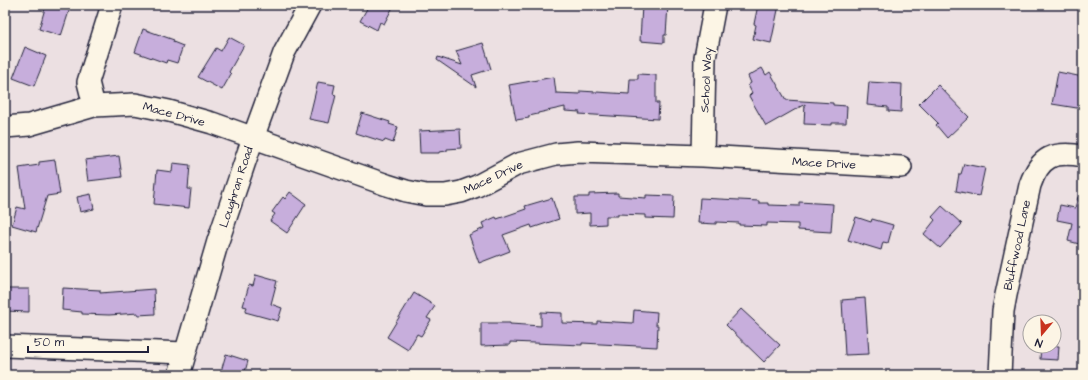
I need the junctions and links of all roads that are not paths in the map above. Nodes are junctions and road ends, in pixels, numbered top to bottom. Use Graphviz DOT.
graph roads {
  1 [pos="112,5"];
  2 [pos="310,5"];
  3 [pos="715,5"];
  4 [pos="94,106"];
  5 [pos="5,127"];
  6 [pos="253,138"];
  7 [pos="703,156"];
  8 [pos="1083,156"];
  9 [pos="901,167"];
  10 [pos="5,346"];
  11 [pos="185,353"];
  12 [pos="179,375"];
  13 [pos="1000,375"];
  1 -- 4 [label="street"];
  2 -- 6 [label="street, Loughran Road"];
  3 -- 7 [label="street, School Way"];
  4 -- 5 [label="street, Mace Drive"];
  4 -- 6 [label="street, Mace Drive"];
  6 -- 7 [label="street, Mace Drive"];
  6 -- 11 [label="street, Loughran Road"];
  7 -- 9 [label="street, Mace Drive"];
  8 -- 13 [label="street, Bluffwood Lane"];
  10 -- 11 [label="street"];
  11 -- 12 [label="street, Loughran Road"];
}
